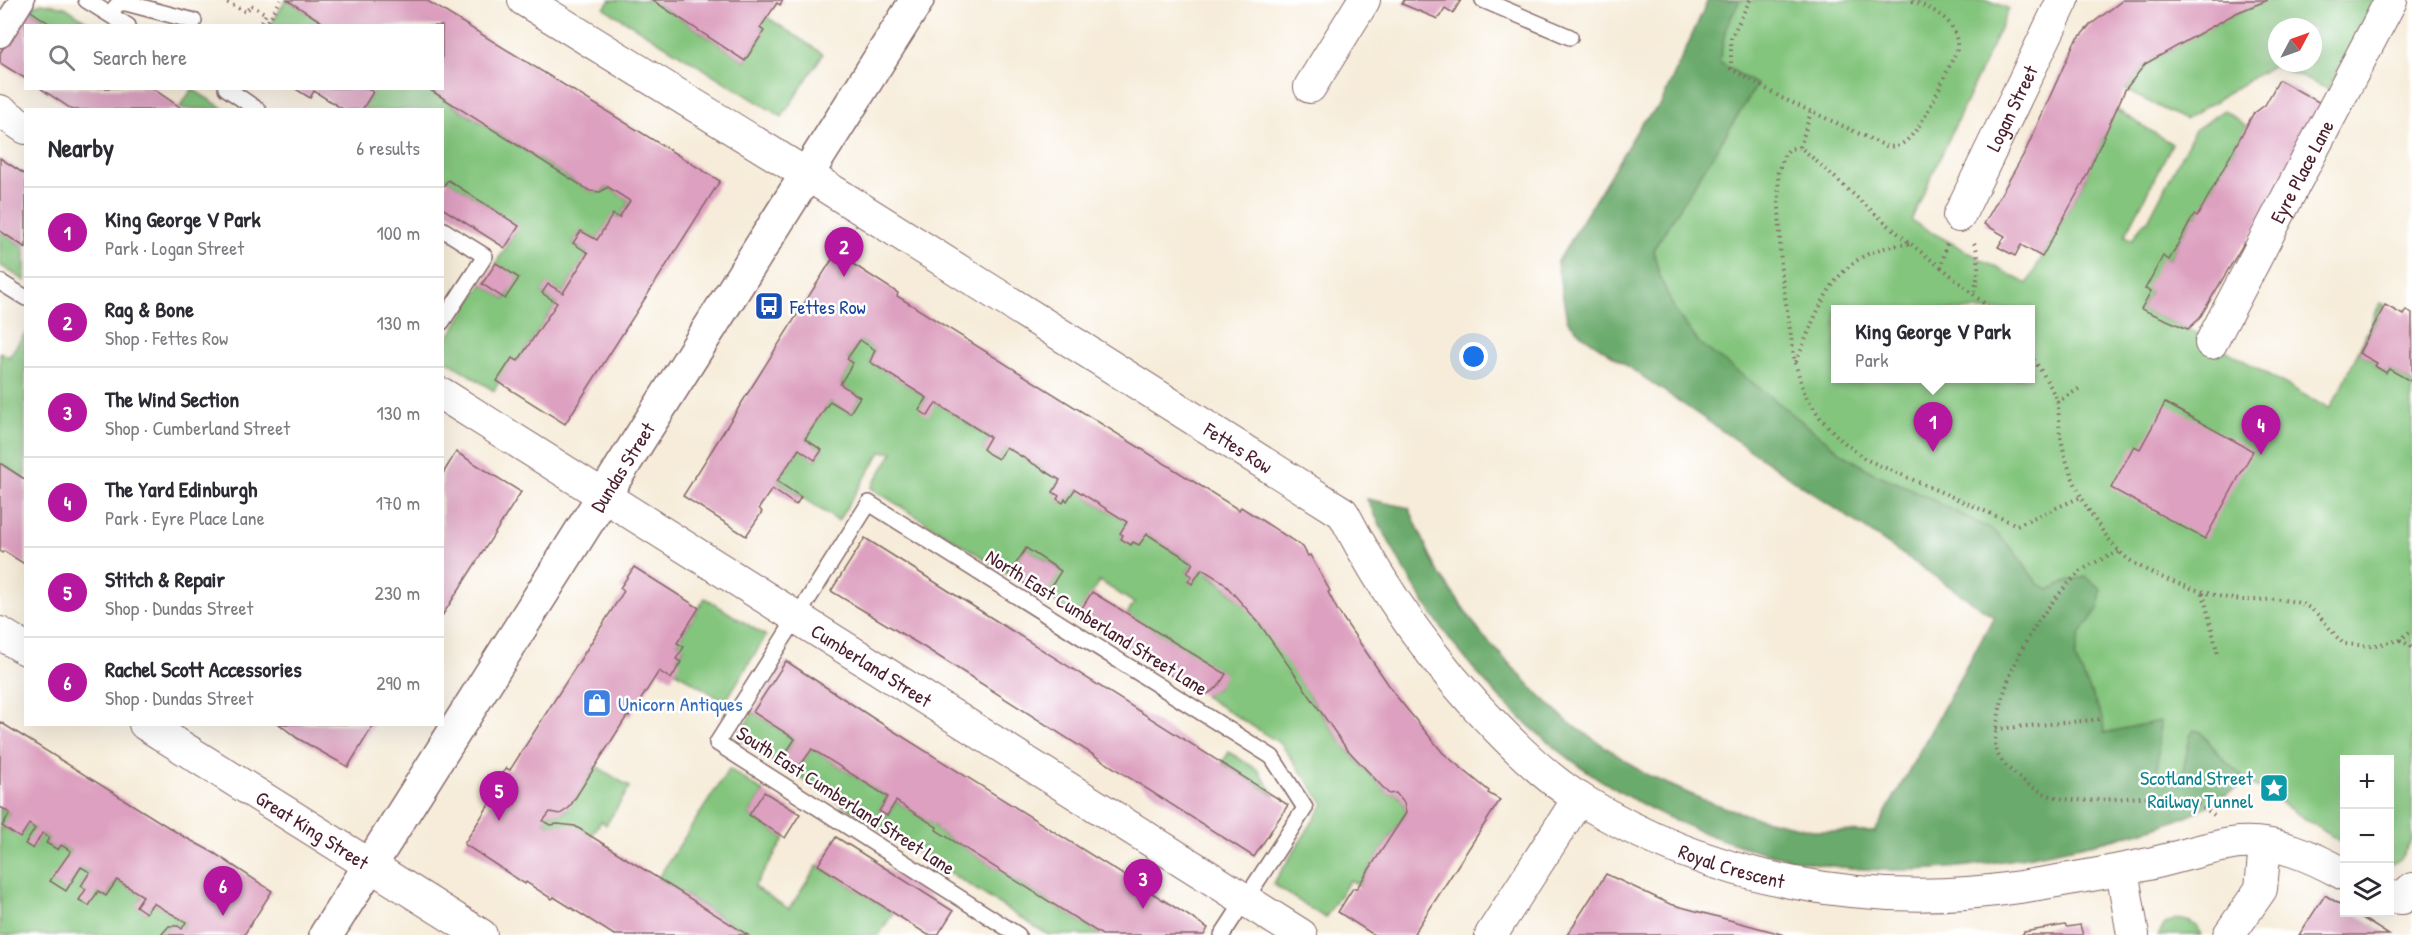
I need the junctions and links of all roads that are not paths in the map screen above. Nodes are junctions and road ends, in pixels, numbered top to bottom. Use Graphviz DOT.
graph roads {
  1 [pos="22,0"];
  2 [pos="86,0"];
  3 [pos="524,0"];
  4 [pos="916,0"];
  5 [pos="1364,0"];
  6 [pos="1484,0"];
  7 [pos="2063,0"];
  8 [pos="2391,0"];
  9 [pos="110,14"];
  10 [pos="194,21"];
  11 [pos="125,24"];
  12 [pos="0,34"];
  13 [pos="1570,37"];
  14 [pos="1310,87"];
  15 [pos="229,90"];
  16 [pos="255,108"];
  17 [pos="0,111"];
  18 [pos="24,127"];
  19 [pos="806,174"];
  20 [pos="1959,216"];
  21 [pos="444,230"];
  22 [pos="0,282"];
  23 [pos="24,297"];
  24 [pos="444,319"];
  25 [pos="2211,343"];
  26 [pos="444,395"];
  27 [pos="603,495"];
  28 [pos="1343,513"];
  29 [pos="797,617"];
  30 [pos="0,633"];
  31 [pos="24,648"];
  32 [pos="149,726"];
  33 [pos="1579,798"];
  34 [pos="2252,844"];
  35 [pos="370,865"];
  36 [pos="2122,870"];
  37 [pos="2340,872"];
  38 [pos="2412,889"];
  39 [pos="2394,897"];
  40 [pos="1245,900"];
  41 [pos="326,935"];
  42 [pos="481,935"];
  43 [pos="1018,935"];
  44 [pos="1222,935"];
  45 [pos="1301,935"];
  46 [pos="1491,935"];
  47 [pos="2133,935"];
  48 [pos="2229,935"];
  1 -- 12 [label="street"];
  2 -- 9 [label="lane"];
  3 -- 19 [label="street, Fettes Row"];
  4 -- 19 [label="street, Dundas Street"];
  5 -- 14 [label="street"];
  6 -- 13 [label="lane"];
  7 -- 20 [label="street, Logan Street"];
  8 -- 25 [label="street, Eyre Place Lane"];
  9 -- 10 [label="lane"];
  9 -- 11 [label="lane"];
  15 -- 16 [label="lane"];
  17 -- 18 [label="street"];
  19 -- 27 [label="street, Dundas Street"];
  19 -- 28 [label="street, Fettes Row"];
  21 -- 24 [label="lane"];
  22 -- 23 [label="lane"];
  26 -- 27 [label="street, Cumberland Street"];
  27 -- 29 [label="street, Cumberland Street"];
  27 -- 35 [label="street, Dundas Street"];
  28 -- 33 [label="street, Royal Crescent"];
  29 -- 40 [label="street, Cumberland Street"];
  29 -- 40 [label="lane, North East Cumberland Street Lane"];
  29 -- 43 [label="lane, South East Cumberland Street Lane"];
  30 -- 31 [label="street"];
  32 -- 35 [label="street, Great King Street"];
  33 -- 36 [label="street, Royal Crescent"];
  33 -- 46 [label="street"];
  34 -- 36 [label="street, Royal Crescent"];
  34 -- 37 [label="street"];
  34 -- 48 [label="street"];
  35 -- 41 [label="street, Dundas Street"];
  35 -- 42 [label="street, Great King Street"];
  36 -- 47 [label="street"];
  38 -- 39 [label="street"];
  40 -- 44 [label="lane"];
  40 -- 45 [label="street, Cumberland Street"];
}
